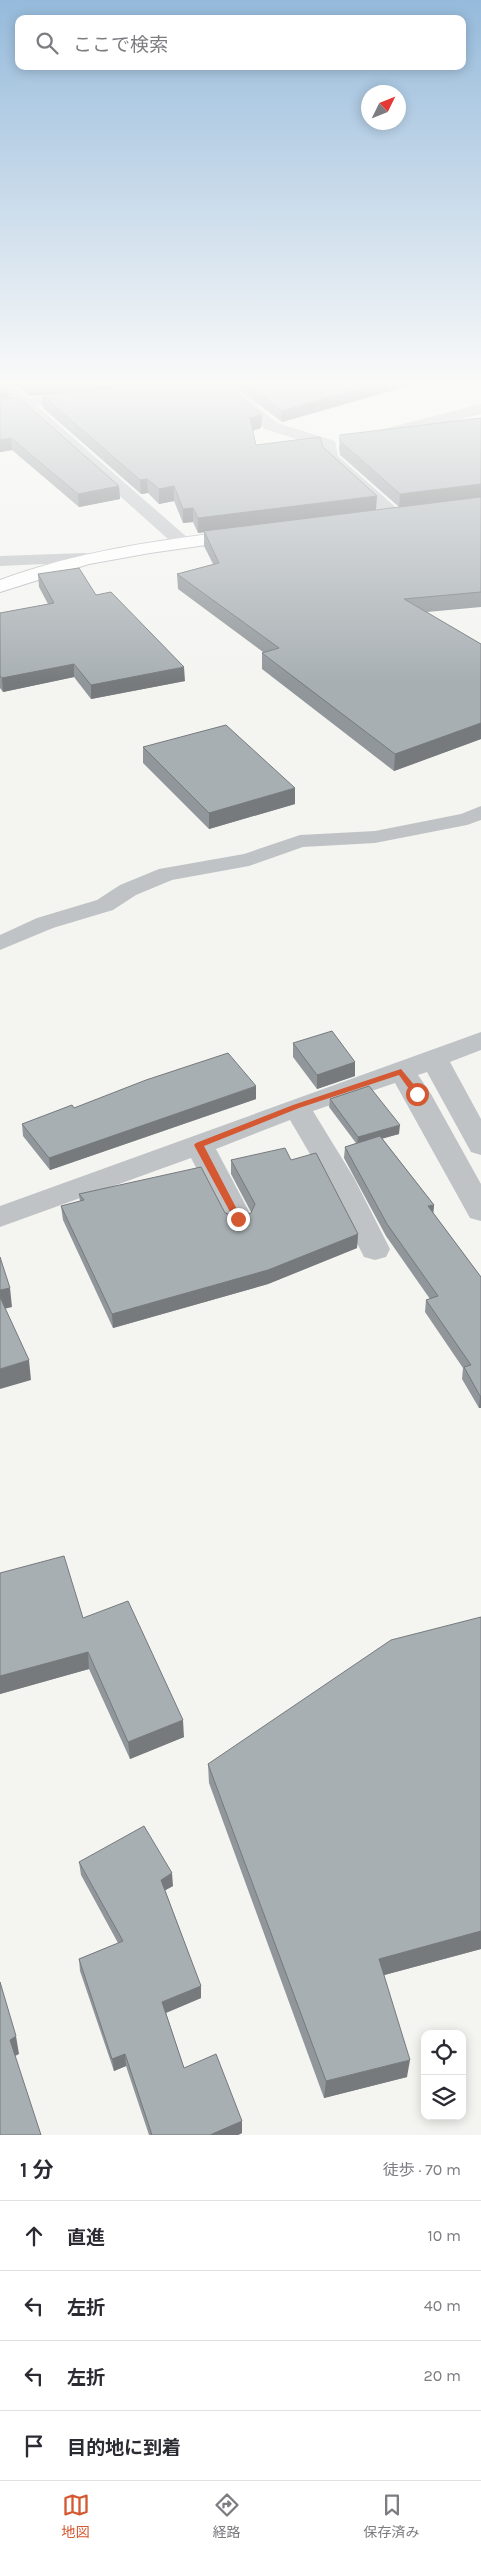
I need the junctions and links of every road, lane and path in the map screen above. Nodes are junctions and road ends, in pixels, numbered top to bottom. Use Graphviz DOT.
graph roads {
  1 [pos="117,484"];
  2 [pos="359,484"];
  3 [pos="413,513"];
  4 [pos="394,515"];
  5 [pos="375,518"];
  6 [pos="260,533"];
  7 [pos="182,542"];
  8 [pos="84,558"];
  9 [pos="0,561"];
  10 [pos="0,586"];
  11 [pos="481,812"];
  12 [pos="0,942"];
  13 [pos="481,1040"];
  14 [pos="434,1059"];
  15 [pos="401,1072"];
  16 [pos="296,1106"];
  17 [pos="199,1145"];
  18 [pos="481,1145"];
  19 [pos="481,1211"];
  20 [pos="0,1217"];
  21 [pos="238,1219"];
  22 [pos="375,1249"];
  1 -- 7 [label="street"];
  2 -- 4 [label="street"];
  3 -- 4 [label="street"];
  4 -- 5 [label="street"];
  6 -- 7 [label="street"];
  7 -- 8 [label="street"];
  8 -- 9 [label="street"];
  8 -- 10 [label="street"];
  11 -- 12 [label="lane"];
  13 -- 14 [label="street"];
  14 -- 15 [label="street"];
  14 -- 18 [label="street"];
  15 -- 16 [label="street"];
  15 -- 19 [label="street"];
  16 -- 17 [label="street"];
  16 -- 22 [label="street"];
  17 -- 20 [label="street"];
  17 -- 21 [label="street"];
}
